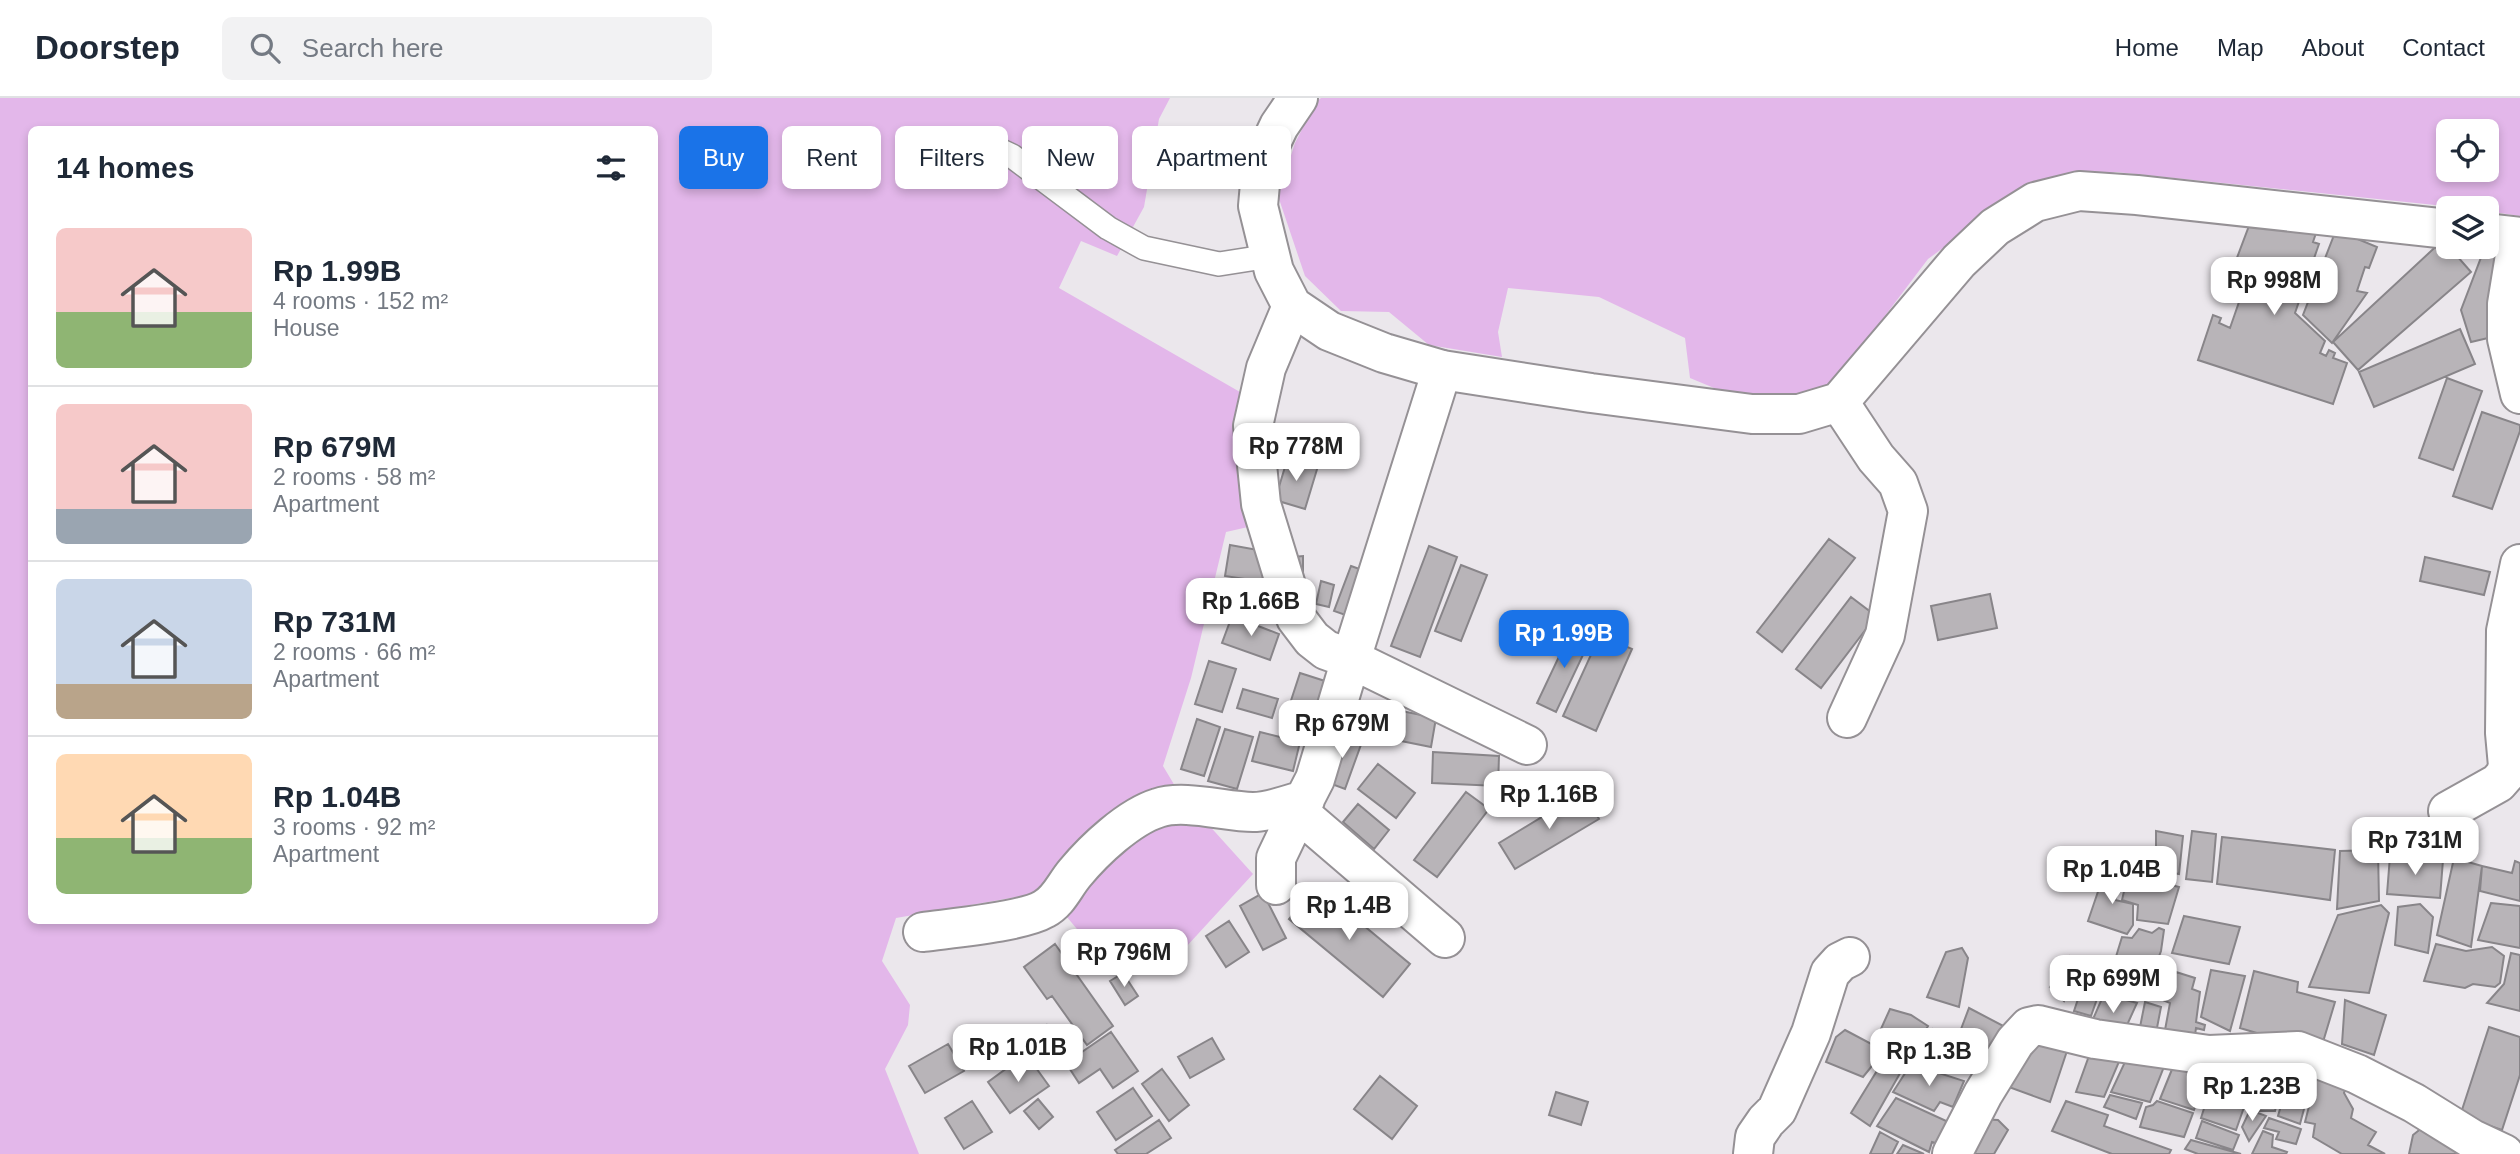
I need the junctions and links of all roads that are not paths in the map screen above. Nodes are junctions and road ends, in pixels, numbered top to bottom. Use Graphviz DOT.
graph roads {
  1 [pos="1298,98"];
  2 [pos="1008,154"];
  3 [pos="2436,228"];
  4 [pos="2508,236"];
  5 [pos="1269,257"];
  6 [pos="1292,306"];
  7 [pos="1442,370"];
  8 [pos="2520,394"];
  9 [pos="1839,402"];
  10 [pos="2520,564"];
  11 [pos="1351,659"];
  12 [pos="1847,718"];
  13 [pos="1527,745"];
  14 [pos="1302,806"];
  15 [pos="2448,811"];
  16 [pos="1276,885"];
  17 [pos="923,932"];
  18 [pos="1446,938"];
  19 [pos="1850,957"];
  20 [pos="1753,1154"];
  21 [pos="1952,1154"];
  22 [pos="2504,1154"];
  1 -- 5 [label="street"];
  2 -- 5 [label="lane"];
  3 -- 9 [label="street"];
  4 -- 8 [label="street"];
  5 -- 6 [label="street"];
  6 -- 7 [label="street"];
  6 -- 11 [label="street"];
  7 -- 9 [label="street"];
  7 -- 11 [label="street"];
  9 -- 12 [label="street"];
  10 -- 15 [label="street"];
  11 -- 13 [label="street"];
  11 -- 14 [label="street"];
  14 -- 16 [label="street"];
  14 -- 17 [label="street"];
  14 -- 18 [label="street"];
  19 -- 20 [label="street"];
  21 -- 22 [label="street"];
}
